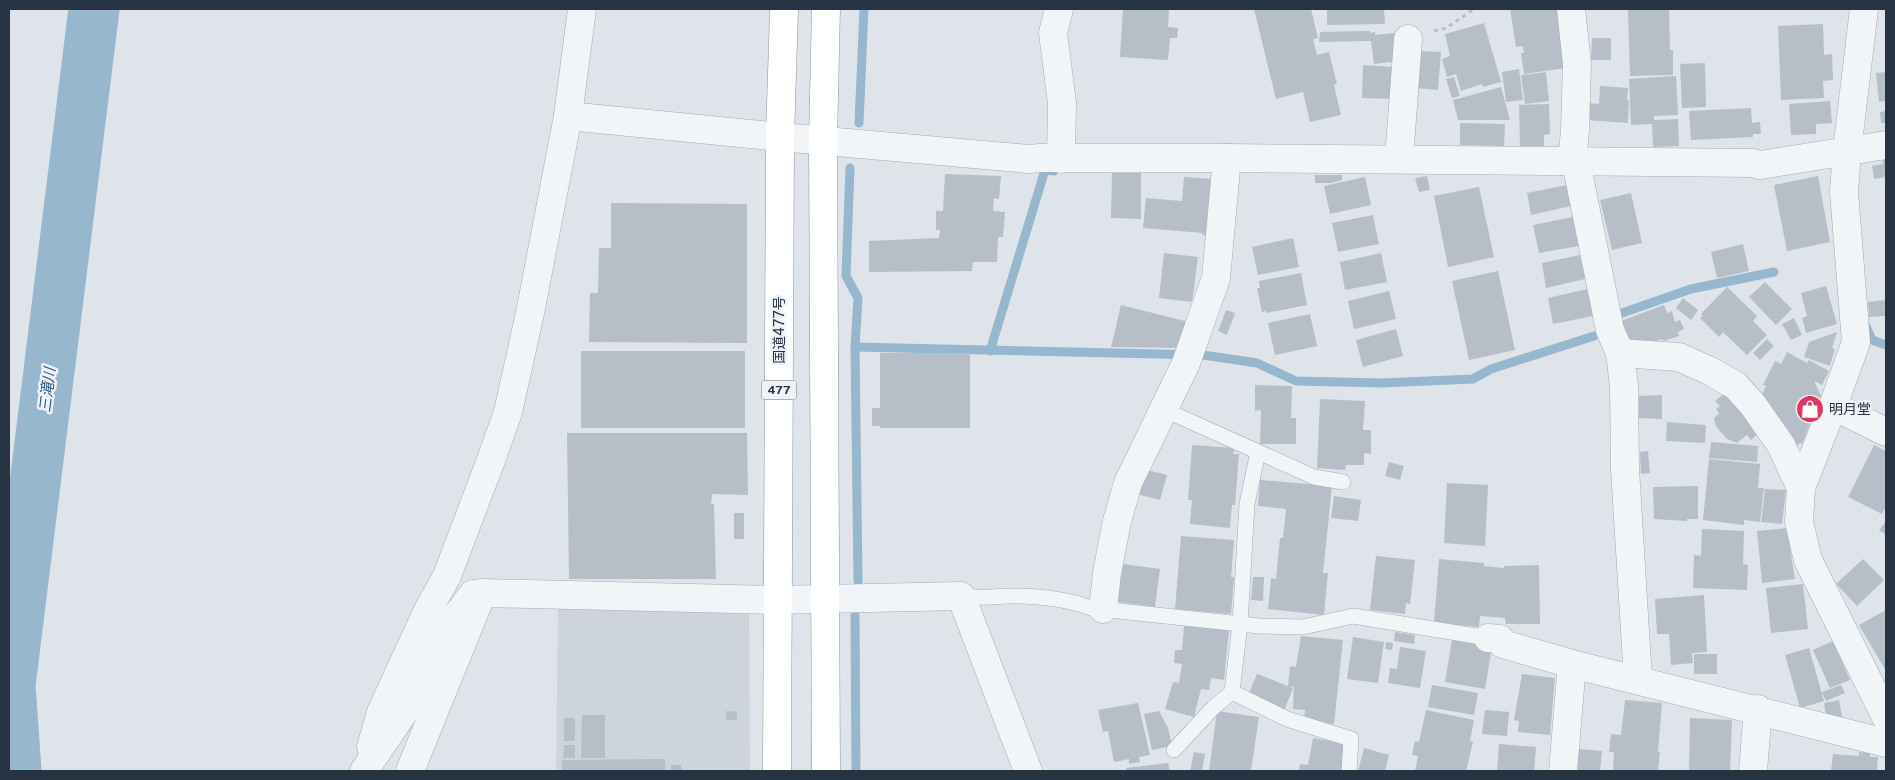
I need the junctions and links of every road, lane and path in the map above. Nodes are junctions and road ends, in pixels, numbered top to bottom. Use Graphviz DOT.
graph roads {
  1 [pos="582,9"];
  2 [pos="784,9"];
  3 [pos="826,9"];
  4 [pos="1059,9"];
  5 [pos="1474,9"];
  6 [pos="1571,9"];
  7 [pos="1864,9"];
  8 [pos="1408,39"];
  9 [pos="568,116"];
  10 [pos="780,137"];
  11 [pos="823,141"];
  12 [pos="1886,145"];
  13 [pos="1847,151"];
  14 [pos="1227,158"];
  15 [pos="1061,159"];
  16 [pos="1399,159"];
  17 [pos="1574,162"];
  18 [pos="1620,353"];
  19 [pos="1833,406"];
  20 [pos="1165,410"];
  21 [pos="1886,432"];
  22 [pos="1258,452"];
  23 [pos="1343,482"];
  24 [pos="1801,488"];
  25 [pos="482,593"];
  26 [pos="961,596"];
  27 [pos="825,599"];
  28 [pos="777,600"];
  29 [pos="1103,609"];
  30 [pos="1240,624"];
  31 [pos="1488,638"];
  32 [pos="1572,664"];
  33 [pos="1638,680"];
  34 [pos="1232,692"];
  35 [pos="1758,709"];
  36 [pos="1886,717"];
  37 [pos="1886,742"];
  38 [pos="1174,750"];
  39 [pos="364,771"];
  40 [pos="410,771"];
  41 [pos="777,771"];
  42 [pos="826,771"];
  43 [pos="1028,771"];
  44 [pos="1349,771"];
  45 [pos="1563,771"];
  46 [pos="1753,771"];
  1 -- 9 [label="street"];
  2 -- 10 [label="highway, 国道477号 / 477"];
  3 -- 11 [label="highway"];
  4 -- 15 [label="street"];
  5 -- 8 [label="path"];
  6 -- 17 [label="street"];
  7 -- 13 [label="street"];
  8 -- 16 [label="street"];
  9 -- 10 [label="street"];
  9 -- 39 [label="street"];
  10 -- 11 [label="street"];
  10 -- 28 [label="highway, 国道477号 / 477"];
  11 -- 15 [label="street"];
  11 -- 27 [label="highway"];
  12 -- 13 [label="street"];
  13 -- 17 [label="street"];
  13 -- 19 [label="street"];
  14 -- 15 [label="street"];
  14 -- 16 [label="street"];
  14 -- 20 [label="street"];
  16 -- 17 [label="street"];
  17 -- 18 [label="street"];
  18 -- 24 [label="street"];
  18 -- 33 [label="street"];
  19 -- 21 [label="street"];
  19 -- 24 [label="street"];
  20 -- 22 [label="lane"];
  20 -- 29 [label="street"];
  22 -- 23 [label="lane"];
  22 -- 30 [label="lane"];
  24 -- 36 [label="street"];
  25 -- 28 [label="street"];
  25 -- 39 [label="street"];
  25 -- 40 [label="street"];
  26 -- 27 [label="street"];
  26 -- 29 [label="lane"];
  26 -- 43 [label="street"];
  27 -- 28 [label="street"];
  27 -- 42 [label="highway"];
  28 -- 41 [label="highway, 国道477号 / 477"];
  29 -- 30 [label="lane"];
  30 -- 31 [label="lane"];
  30 -- 34 [label="lane"];
  31 -- 32 [label="street"];
  32 -- 33 [label="street"];
  32 -- 45 [label="street"];
  33 -- 35 [label="street"];
  34 -- 38 [label="lane"];
  34 -- 44 [label="lane"];
  35 -- 37 [label="street"];
  35 -- 46 [label="street"];
}
